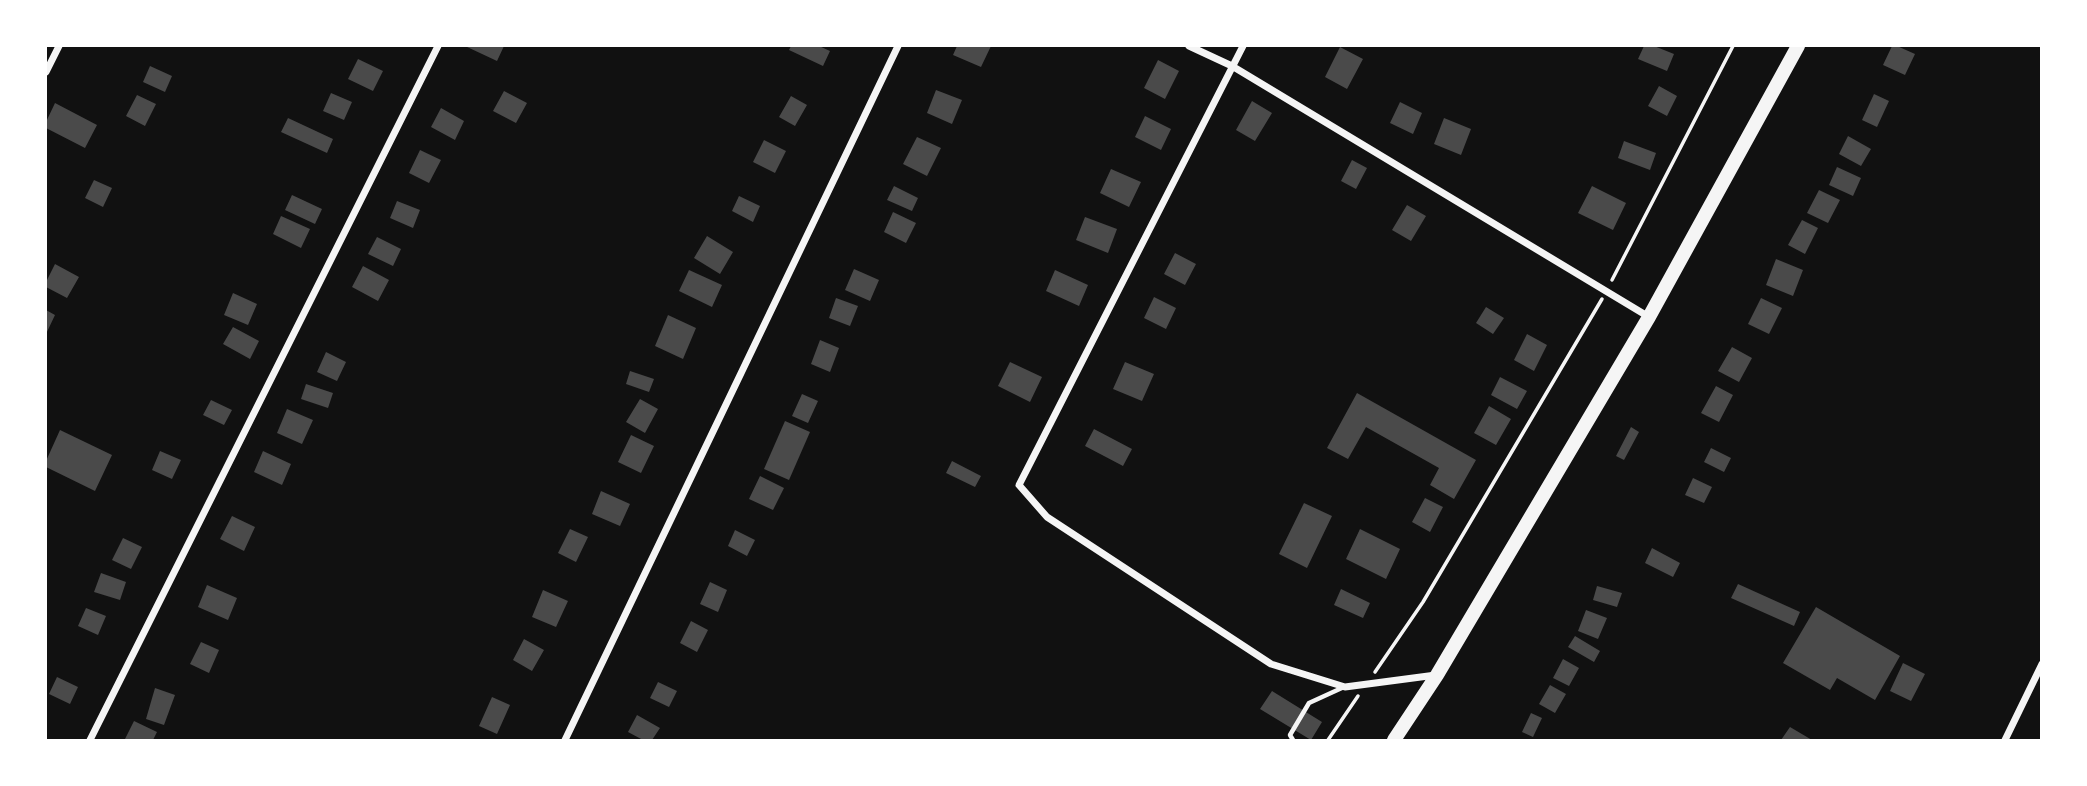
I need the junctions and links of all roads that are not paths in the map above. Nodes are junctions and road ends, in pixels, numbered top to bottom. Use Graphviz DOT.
graph roads {
  1 [pos="59,46"];
  2 [pos="438,46"];
  3 [pos="898,46"];
  4 [pos="1189,46"];
  5 [pos="1243,46"];
  6 [pos="1798,46"];
  7 [pos="1232,66"];
  8 [pos="46,72"];
  9 [pos="1648,317"];
  10 [pos="2042,664"];
  11 [pos="1437,675"];
  12 [pos="1345,687"];
  13 [pos="90,740"];
  14 [pos="565,740"];
  15 [pos="1293,740"];
  16 [pos="1394,740"];
  17 [pos="2005,740"];
  1 -- 8 [label="street"];
  2 -- 13 [label="street"];
  3 -- 14 [label="street"];
  4 -- 7 [label="street"];
  5 -- 7 [label="street"];
  6 -- 9 [label="main road"];
  7 -- 9 [label="street"];
  7 -- 12 [label="street"];
  9 -- 11 [label="main road"];
  10 -- 17 [label="street"];
  11 -- 12 [label="street"];
  11 -- 16 [label="main road"];
  12 -- 15 [label="lane"];
}
